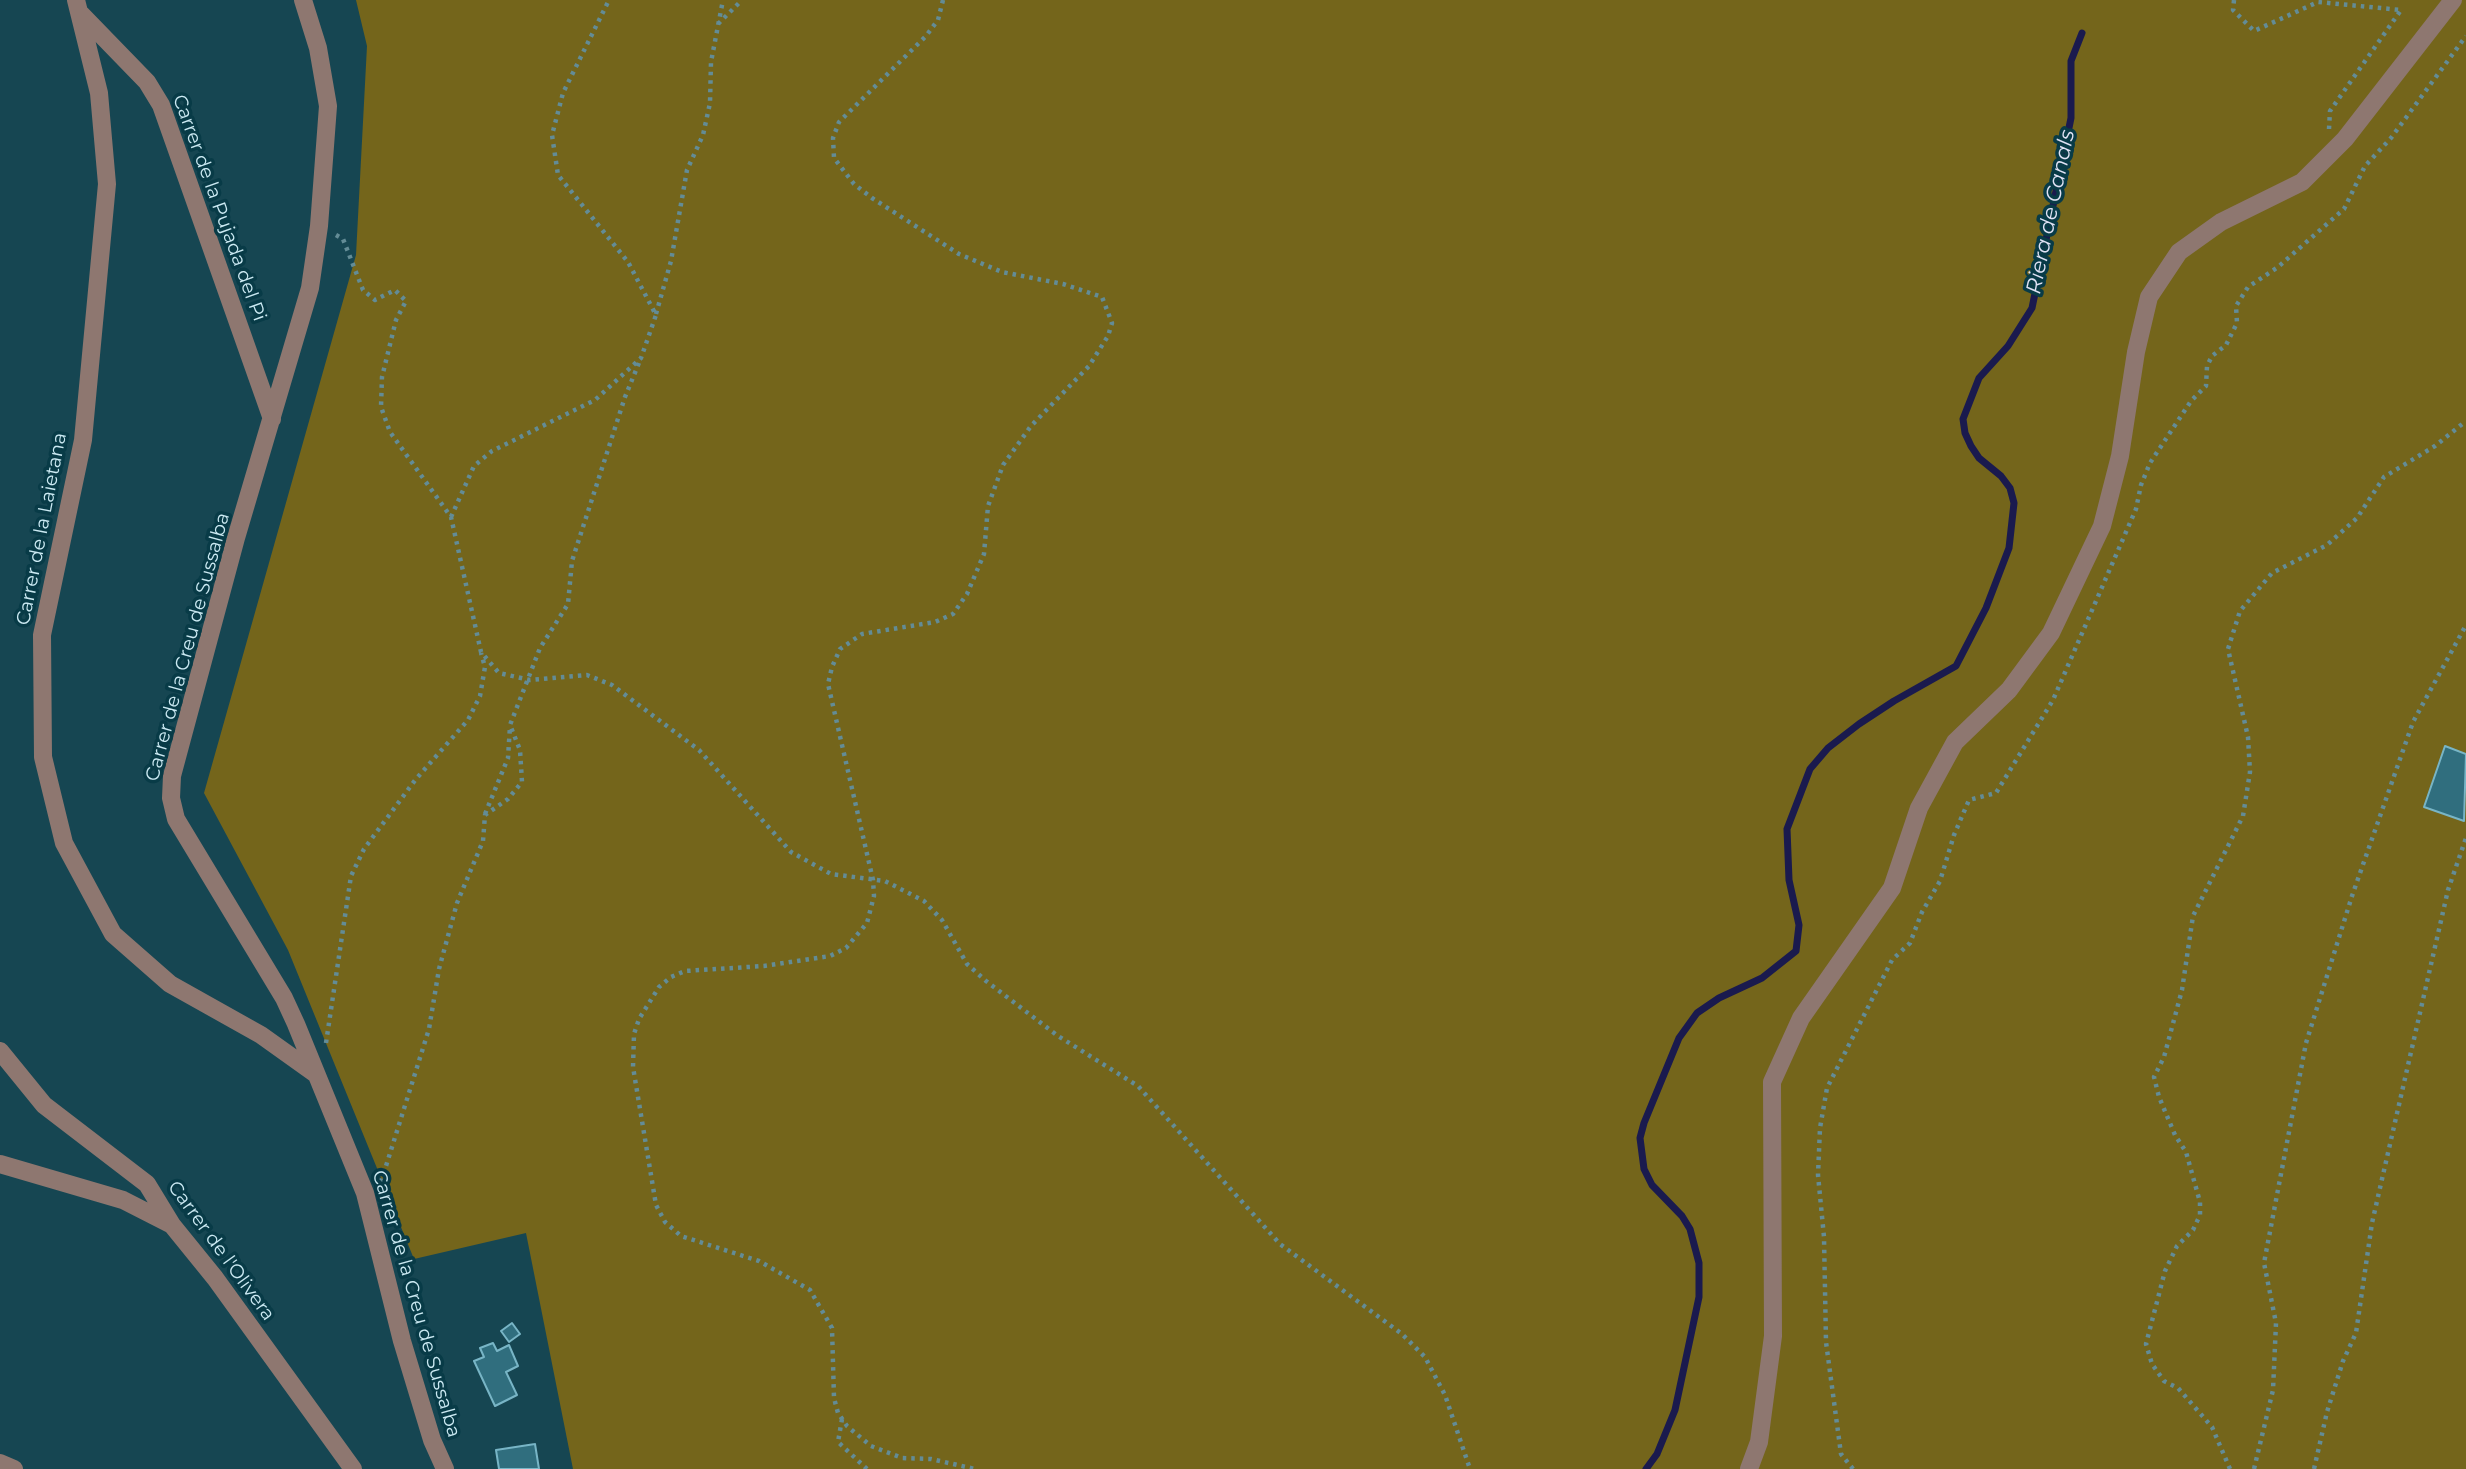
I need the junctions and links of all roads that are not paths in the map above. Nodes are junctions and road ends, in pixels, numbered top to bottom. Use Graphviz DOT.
graph roads {
  1 [pos="65,0"];
  2 [pos="303,0"];
  3 [pos="2453,0"];
  4 [pos="77,6"];
  5 [pos="272,419"];
  6 [pos="0,1051"];
  7 [pos="317,1075"];
  8 [pos="0,1164"];
  9 [pos="173,1225"];
  10 [pos="0,1463"];
  11 [pos="14,1469"];
  12 [pos="354,1469"];
  13 [pos="444,1469"];
  14 [pos="1749,1469"];
  1 -- 4 [label="street, Carrer de la Pujada del Pi"];
  2 -- 5 [label="street, Carrer de la Creu de Sussalba"];
  3 -- 14 [label="street"];
  4 -- 5 [label="street, Carrer de la Pujada del Pi"];
  4 -- 7 [label="street, Carrer de la Laietana"];
  5 -- 7 [label="street, Carrer de la Creu de Sussalba"];
  6 -- 9 [label="street, Carrer de l'Olivera"];
  7 -- 13 [label="street, Carrer de la Creu de Sussalba"];
  8 -- 9 [label="street"];
  9 -- 12 [label="street, Carrer de l'Olivera"];
  10 -- 11 [label="street"];
}
